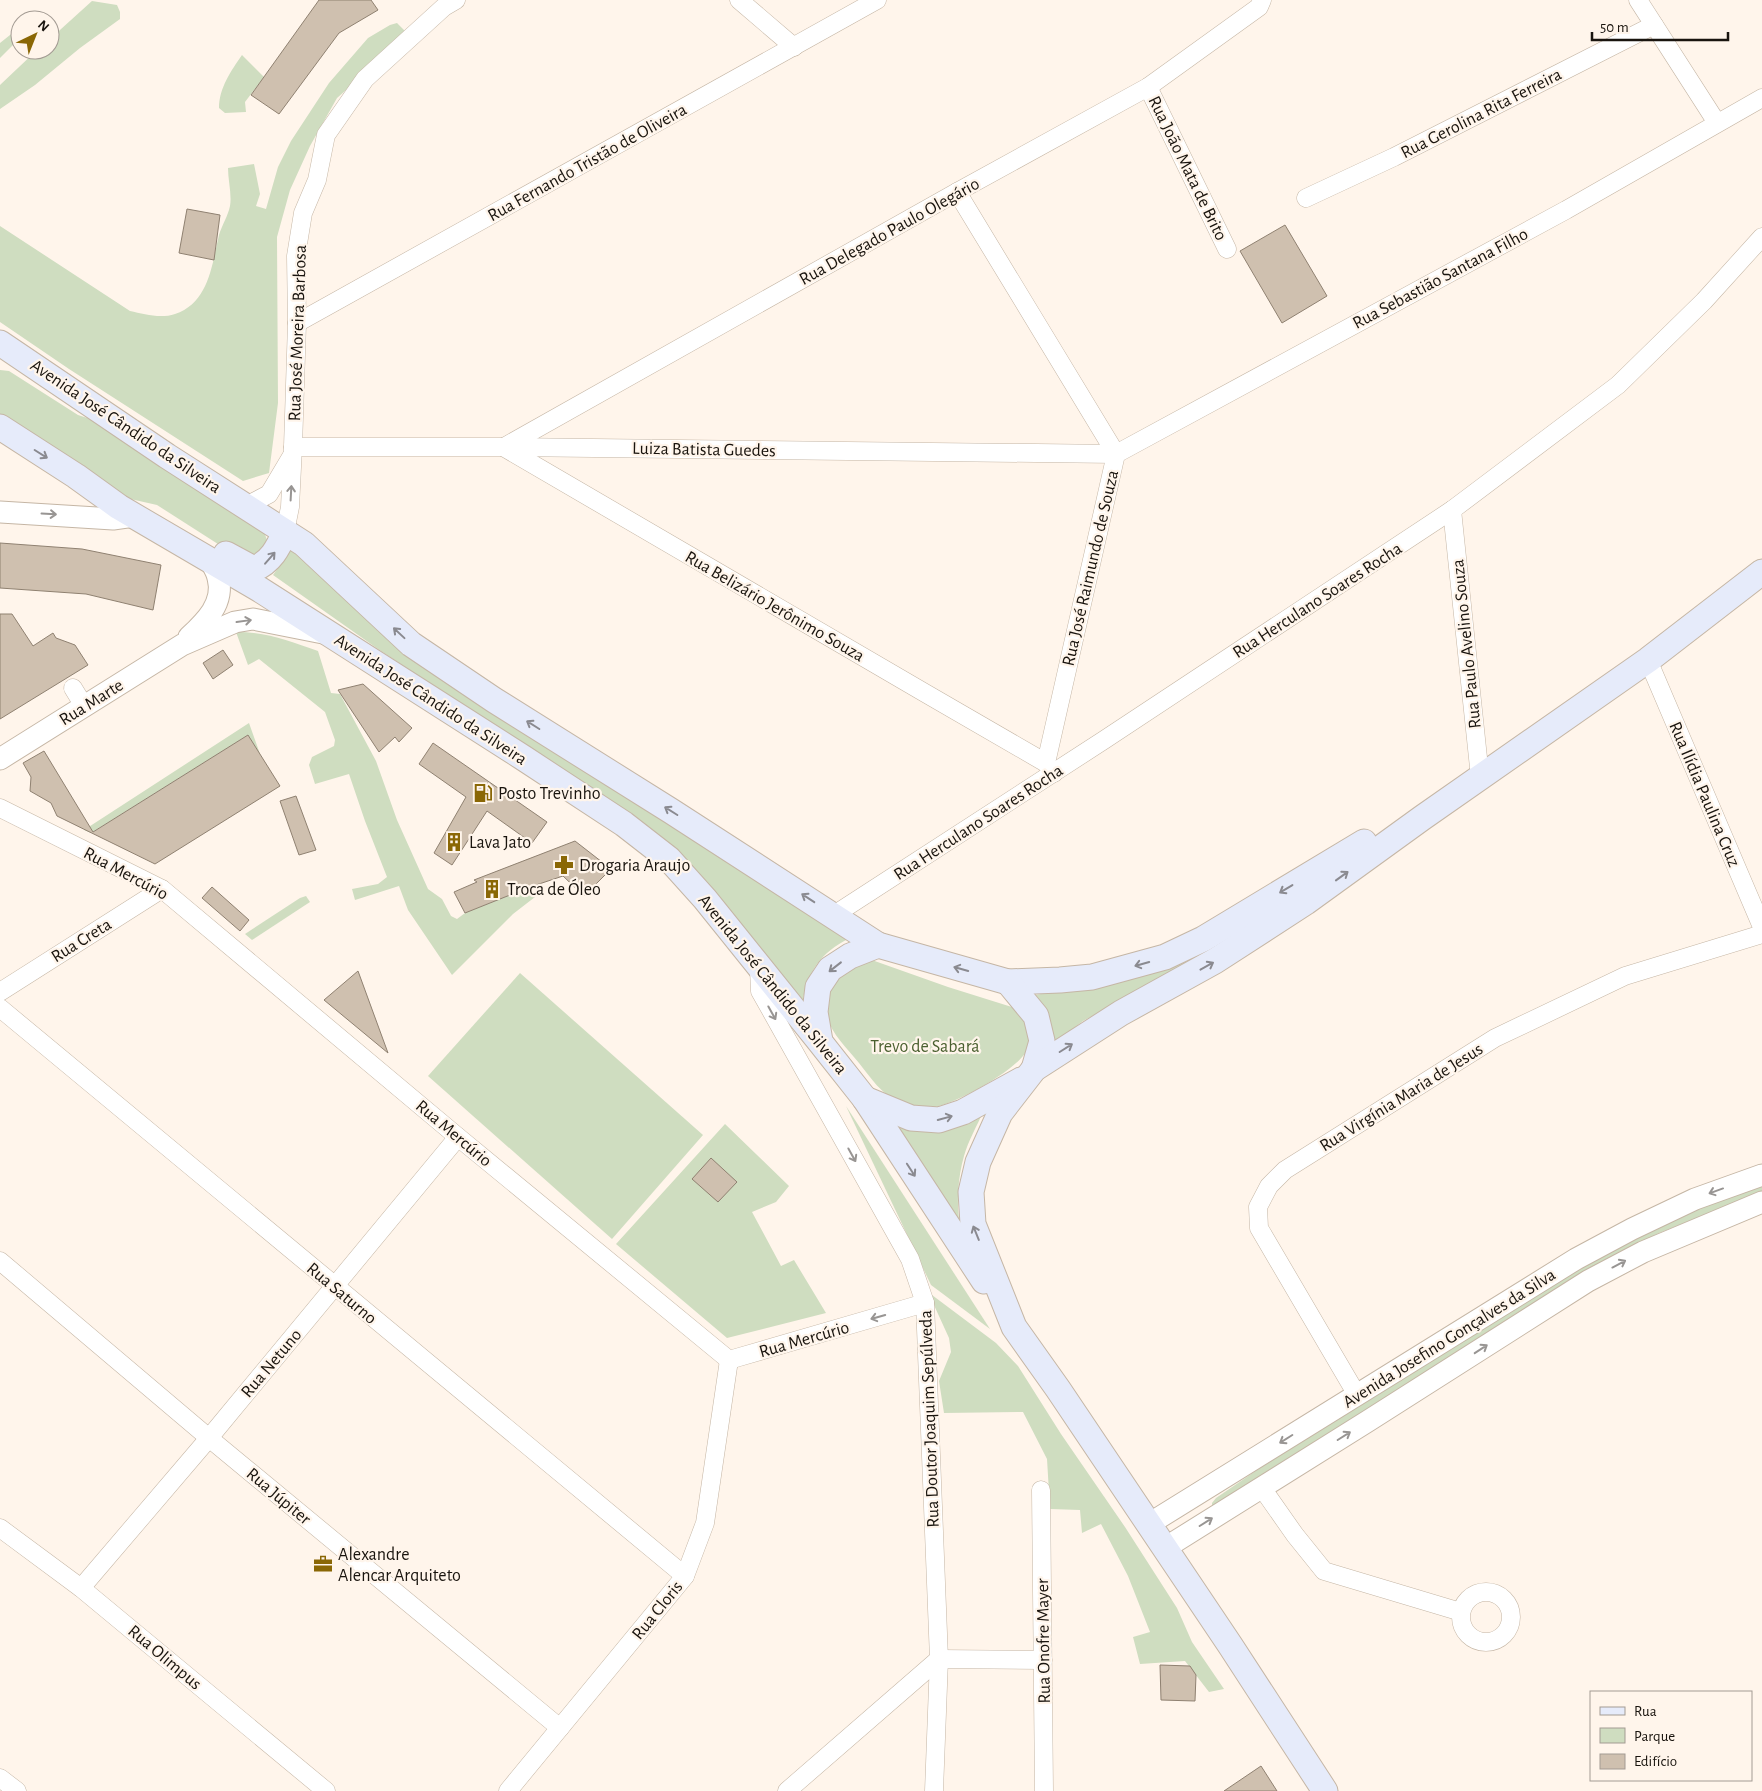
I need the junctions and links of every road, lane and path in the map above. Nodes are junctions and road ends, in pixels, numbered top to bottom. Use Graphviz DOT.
graph roads {
  1 [pos="456,0"];
  2 [pos="739,0"];
  3 [pos="877,0"];
  4 [pos="1262,0"];
  5 [pos="1638,0"];
  6 [pos="1654,25"];
  7 [pos="794,47"];
  8 [pos="1148,87"];
  9 [pos="1762,98"];
  10 [pos="1717,123"];
  11 [pos="957,192"];
  12 [pos="1306,198"];
  13 [pos="1762,237"];
  14 [pos="1227,249"];
  15 [pos="297,323"];
  16 [pos="0,343"];
  17 [pos="0,363"];
  18 [pos="89,402"];
  19 [pos="0,427"];
  20 [pos="504,447"];
  21 [pos="293,451"];
  22 [pos="1116,454"];
  23 [pos="246,506"];
  24 [pos="1452,510"];
  25 [pos="0,512"];
  26 [pos="134,516"];
  27 [pos="285,532"];
  28 [pos="210,560"];
  29 [pos="1762,572"];
  30 [pos="329,634"];
  31 [pos="182,644"];
  32 [pos="1648,660"];
  33 [pos="73,688"];
  34 [pos="84,706"];
  35 [pos="0,759"];
  36 [pos="1050,768"];
  37 [pos="1480,777"];
  38 [pos="0,808"];
  39 [pos="1422,818"];
  40 [pos="162,889"];
  41 [pos="834,915"];
  42 [pos="1762,928"];
  43 [pos="1762,934"];
  44 [pos="878,945"];
  45 [pos="759,968"];
  46 [pos="1008,982"];
  47 [pos="0,992"];
  48 [pos="0,1008"];
  49 [pos="820,1042"];
  50 [pos="1031,1073"];
  51 [pos="865,1100"];
  52 [pos="458,1137"];
  53 [pos="1762,1175"];
  54 [pos="1762,1202"];
  55 [pos="0,1261"];
  56 [pos="334,1287"];
  57 [pos="925,1303"];
  58 [pos="1014,1327"];
  59 [pos="729,1360"];
  60 [pos="1358,1395"];
  61 [pos="209,1438"];
  62 [pos="1262,1488"];
  63 [pos="1041,1490"];
  64 [pos="1149,1524"];
  65 [pos="0,1528"];
  66 [pos="1165,1548"];
  67 [pos="684,1576"];
  68 [pos="81,1588"];
  69 [pos="1461,1612"];
  70 [pos="938,1659"];
  71 [pos="1043,1660"];
  72 [pos="560,1728"];
  73 [pos="0,1778"];
  74 [pos="17,1791"];
  75 [pos="326,1791"];
  76 [pos="508,1791"];
  77 [pos="787,1791"];
  78 [pos="934,1791"];
  79 [pos="1044,1791"];
  80 [pos="1325,1791"];
  1 -- 15 [label="street, Rua José Moreira Barbosa"];
  2 -- 7 [label="street"];
  3 -- 7 [label="street, Rua Fernando Tristão de Oliveira"];
  4 -- 8 [label="street, Rua Delegado Paulo Olegário"];
  5 -- 6 [label="street"];
  6 -- 10 [label="street"];
  6 -- 12 [label="street, Rua Gerolina Rita Ferreira"];
  7 -- 15 [label="street, Rua Fernando Tristão de Oliveira"];
  8 -- 11 [label="street, Rua Delegado Paulo Olegário"];
  8 -- 14 [label="street, Rua João Mata de Brito"];
  9 -- 10 [label="street, Rua Sebastião Santana Filho"];
  10 -- 22 [label="street, Rua Sebastião Santana Filho"];
  11 -- 20 [label="street, Rua Delegado Paulo Olegário"];
  11 -- 22 [label="street, Rua José Raimundo de Souza"];
  13 -- 24 [label="street, Rua Herculano Soares Rocha"];
  15 -- 21 [label="street, Rua José Moreira Barbosa"];
  16 -- 18 [label="main road, Avenida José Cândido da Silveira"];
  17 -- 18 [label="main road"];
  18 -- 23 [label="main road, Avenida José Cândido da Silveira"];
  19 -- 26 [label="main road, Avenida José Cândido da Silveira, one-way"];
  20 -- 21 [label="street, Luiza Batista Guedes"];
  20 -- 22 [label="street, Luiza Batista Guedes"];
  20 -- 36 [label="street, Rua Belizário Jerônimo Souza"];
  21 -- 23 [label="street, Rua José Moreira Barbosa"];
  27 -- 21 [label="street, Rua José Moreira Barbosa, one-way"];
  22 -- 36 [label="street, Rua José Raimundo de Souza"];
  23 -- 27 [label="main road, Avenida José Cândido da Silveira"];
  24 -- 36 [label="street, Rua Herculano Soares Rocha"];
  24 -- 37 [label="street, Rua Paulo Avelino Souza"];
  25 -- 26 [label="street, one-way"];
  26 -- 27 [label="main road, one-way"];
  26 -- 28 [label="main road, Avenida José Cândido da Silveira"];
  41 -- 27 [label="main road, Avenida José Cândido da Silveira, one-way"];
  28 -- 30 [label="main road, Avenida José Cândido da Silveira"];
  28 -- 31 [label="street, Rua Marte"];
  29 -- 32 [label="main road"];
  31 -- 30 [label="street, Rua Marte, one-way"];
  30 -- 45 [label="main road, Avenida José Cândido da Silveira"];
  31 -- 34 [label="street, Rua Marte"];
  32 -- 37 [label="main road"];
  32 -- 42 [label="street, Rua Ilídia Paulina Cruz"];
  33 -- 34 [label="street"];
  34 -- 35 [label="street, Rua Marte"];
  36 -- 41 [label="street, Rua Herculano Soares Rocha"];
  37 -- 39 [label="main road"];
  38 -- 40 [label="street, Rua Mercúrio"];
  39 -- 46 [label="main road, Avenida José Cândido da Silveira, one-way"];
  50 -- 39 [label="main road, one-way"];
  40 -- 47 [label="street, Rua Creta"];
  40 -- 52 [label="street, Rua Mercúrio"];
  41 -- 44 [label="main road, Avenida José Cândido da Silveira"];
  43 -- 60 [label="street, Rua Virgínia Maria de Jesus"];
  46 -- 44 [label="main road, Avenida José Cândido da Silveira, one-way"];
  44 -- 49 [label="main road, one-way"];
  45 -- 49 [label="main road, Avenida José Cândido da Silveira"];
  45 -- 57 [label="street, Rua Doutor Joaquim Sepúlveda, one-way"];
  46 -- 50 [label="main road"];
  48 -- 56 [label="street, Rua Saturno"];
  49 -- 51 [label="main road, Avenida José Cândido da Silveira"];
  51 -- 50 [label="main road, one-way"];
  58 -- 50 [label="main road, one-way"];
  51 -- 58 [label="main road, Avenida José Cândido da Silveira, one-way"];
  52 -- 56 [label="street, Rua Netuno"];
  52 -- 59 [label="street, Rua Mercúrio"];
  53 -- 60 [label="street, Avenida Josefino Gonçalves da Silva, one-way"];
  62 -- 54 [label="street, Avenida Josefino Gonçalves da Silva, one-way"];
  55 -- 61 [label="street, Rua Júpiter"];
  56 -- 61 [label="street, Rua Netuno"];
  56 -- 67 [label="street, Rua Saturno"];
  57 -- 59 [label="street, Rua Mercúrio, one-way"];
  57 -- 70 [label="street, Rua Doutor Joaquim Sepúlveda"];
  58 -- 64 [label="main road"];
  59 -- 67 [label="street, Rua Cloris"];
  60 -- 64 [label="street, Avenida Josefino Gonçalves da Silva, one-way"];
  61 -- 68 [label="street, Rua Netuno"];
  61 -- 72 [label="street, Rua Júpiter"];
  66 -- 62 [label="street, Avenida Josefino Gonçalves da Silva, one-way"];
  62 -- 69 [label="street"];
  63 -- 71 [label="street, Rua Onofre Mayer"];
  64 -- 66 [label="main road"];
  65 -- 68 [label="street, Rua Olimpus"];
  66 -- 80 [label="main road"];
  67 -- 72 [label="street, Rua Cloris"];
  68 -- 75 [label="street, Rua Olimpus"];
  70 -- 71 [label="street"];
  70 -- 77 [label="street"];
  70 -- 78 [label="street, Rua Doutor Joaquim Sepúlveda"];
  71 -- 79 [label="street, Rua Onofre Mayer"];
  72 -- 76 [label="street, Rua Cloris"];
  73 -- 74 [label="street"];
}
